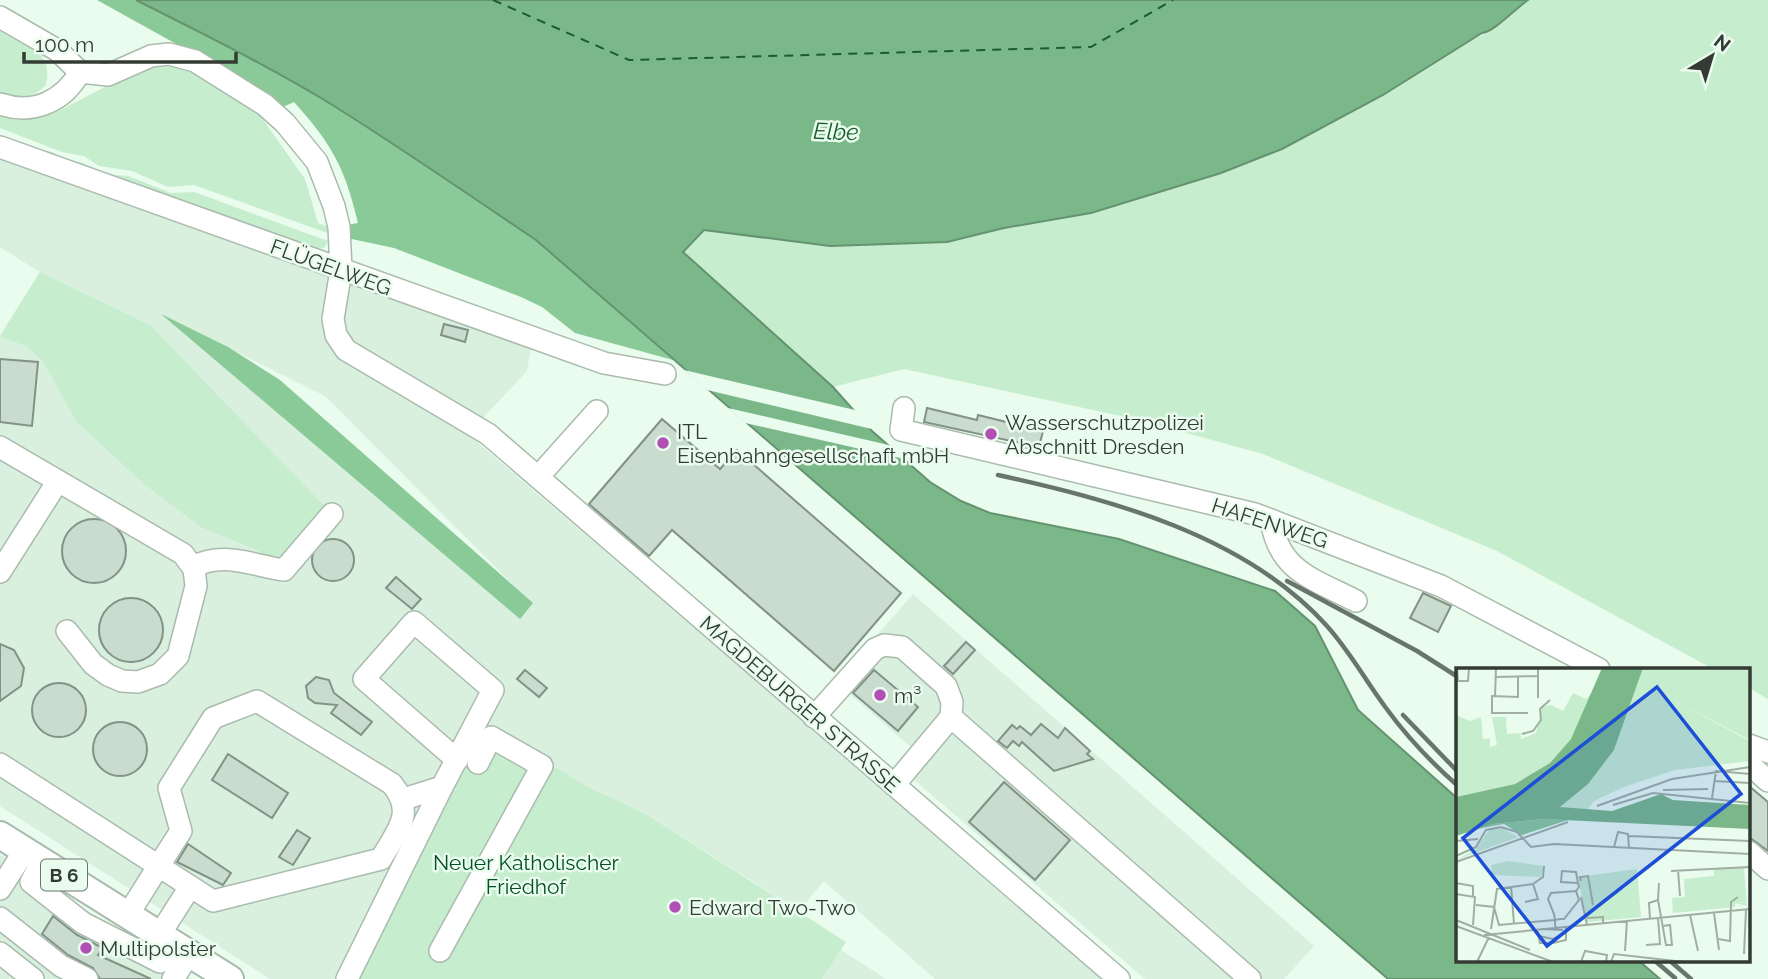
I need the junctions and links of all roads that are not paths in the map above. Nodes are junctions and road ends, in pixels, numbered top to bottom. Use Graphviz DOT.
graph roads {
  1 [pos="0,17"];
  2 [pos="80,72"];
  3 [pos="0,104"];
  4 [pos="0,147"];
  5 [pos="341,270"];
  6 [pos="665,374"];
  7 [pos="904,408"];
  8 [pos="597,411"];
  9 [pos="0,447"];
  10 [pos="538,477"];
  11 [pos="58,481"];
  12 [pos="332,514"];
  13 [pos="1270,520"];
  14 [pos="193,567"];
  15 [pos="0,572"];
  16 [pos="1356,601"];
  17 [pos="67,631"];
  18 [pos="1597,668"];
  19 [pos="814,717"];
  20 [pos="951,717"];
  21 [pos="1750,745"];
  22 [pos="1768,752"];
  23 [pos="457,760"];
  24 [pos="478,763"];
  25 [pos="0,764"];
  26 [pos="1750,765"];
  27 [pos="1768,781"];
  28 [pos="894,785"];
  29 [pos="442,787"];
  30 [pos="404,799"];
  31 [pos="21,848"];
  32 [pos="1750,853"];
  33 [pos="159,866"];
  34 [pos="1768,869"];
  35 [pos="0,871"];
  36 [pos="190,887"];
  37 [pos="0,889"];
  38 [pos="128,915"];
  39 [pos="0,918"];
  40 [pos="177,945"];
  41 [pos="440,951"];
  42 [pos="0,953"];
  43 [pos="33,979"];
  44 [pos="87,979"];
  45 [pos="166,979"];
  46 [pos="173,979"];
  47 [pos="230,979"];
  48 [pos="347,979"];
  49 [pos="1119,979"];
  50 [pos="1250,979"];
  1 -- 2 [label="street"];
  2 -- 3 [label="street"];
  2 -- 5 [label="street, MAGDEBURGER STRASSE"];
  4 -- 5 [label="street, FLÜGELWEG"];
  5 -- 6 [label="street, FLÜGELWEG"];
  5 -- 10 [label="street, MAGDEBURGER STRASSE"];
  7 -- 13 [label="street, HAFENWEG"];
  8 -- 10 [label="street"];
  9 -- 11 [label="street"];
  10 -- 19 [label="street, MAGDEBURGER STRASSE"];
  11 -- 14 [label="street"];
  11 -- 15 [label="street"];
  12 -- 14 [label="street"];
  13 -- 16 [label="street"];
  13 -- 18 [label="street, HAFENWEG"];
  14 -- 17 [label="street"];
  19 -- 20 [label="street"];
  19 -- 28 [label="street, MAGDEBURGER STRASSE"];
  20 -- 28 [label="street"];
  20 -- 50 [label="street"];
  21 -- 22 [label="street"];
  23 -- 23 [label="street"];
  23 -- 29 [label="street"];
  24 -- 41 [label="street"];
  25 -- 33 [label="street"];
  26 -- 27 [label="street"];
  28 -- 49 [label="street, MAGDEBURGER STRASSE"];
  29 -- 30 [label="street"];
  29 -- 48 [label="street"];
  30 -- 33 [label="street"];
  30 -- 36 [label="street"];
  31 -- 35 [label="street"];
  31 -- 37 [label="street"];
  31 -- 38 [label="main road, B 6"];
  31 -- 40 [label="street"];
  32 -- 34 [label="street"];
  33 -- 36 [label="street"];
  33 -- 38 [label="street"];
  36 -- 40 [label="street"];
  38 -- 40 [label="main road, B 6"];
  39 -- 44 [label="street"];
  40 -- 45 [label="street"];
  40 -- 46 [label="street"];
  40 -- 47 [label="main road, B 6"];
  42 -- 43 [label="street"];
}
